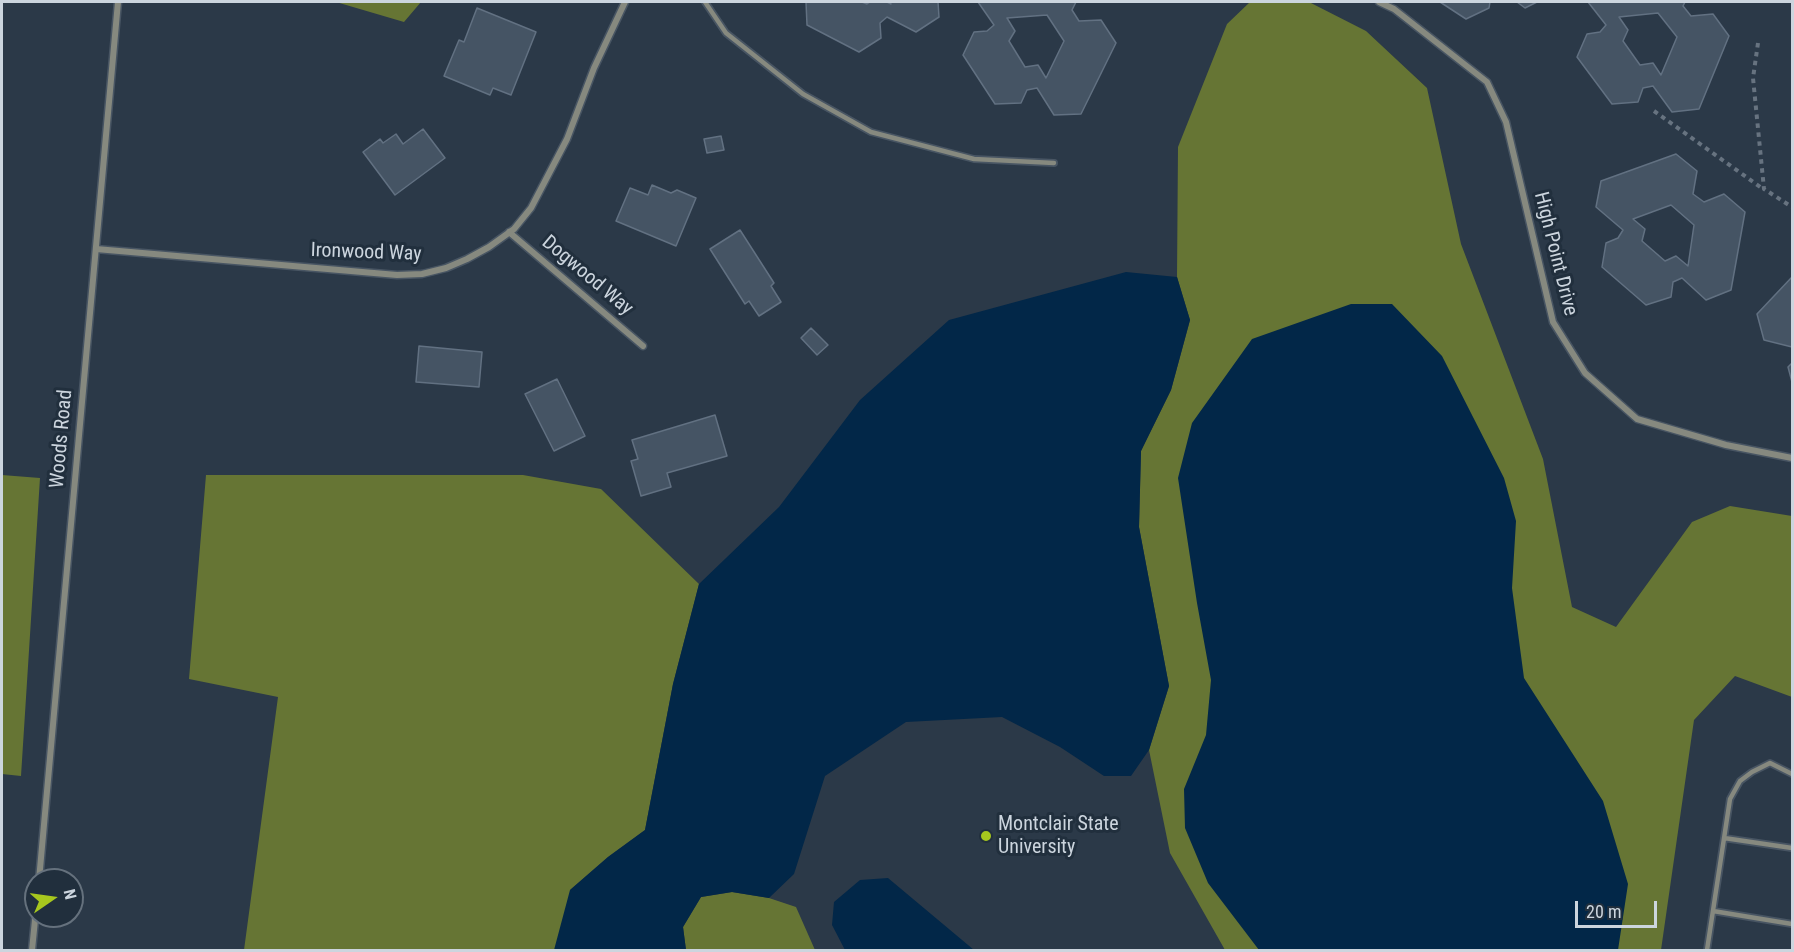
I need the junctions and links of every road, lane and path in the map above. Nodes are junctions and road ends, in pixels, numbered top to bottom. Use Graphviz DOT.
graph roads {
  1 [pos="118,2"];
  2 [pos="625,2"];
  3 [pos="705,2"];
  4 [pos="1379,2"];
  5 [pos="1758,44"];
  6 [pos="1654,111"];
  7 [pos="1054,163"];
  8 [pos="1764,189"];
  9 [pos="1792,207"];
  10 [pos="509,232"];
  11 [pos="96,249"];
  12 [pos="643,346"];
  13 [pos="1792,458"];
  14 [pos="1792,774"];
  15 [pos="1724,838"];
  16 [pos="1792,848"];
  17 [pos="40,868"];
  18 [pos="1713,911"];
  19 [pos="1792,924"];
  20 [pos="34,928"];
  21 [pos="32,951"];
  22 [pos="1707,951"];
  1 -- 11 [label="street, Woods Road"];
  2 -- 10 [label="street, Ironwood Way"];
  3 -- 7 [label="lane"];
  4 -- 13 [label="street, High Point Drive"];
  5 -- 8 [label="path"];
  6 -- 8 [label="path"];
  8 -- 9 [label="path"];
  10 -- 11 [label="street, Ironwood Way"];
  10 -- 12 [label="street, Dogwood Way"];
  11 -- 17 [label="street, Woods Road"];
  14 -- 15 [label="lane"];
  15 -- 16 [label="lane"];
  15 -- 18 [label="lane"];
  18 -- 19 [label="lane"];
  18 -- 22 [label="lane"];
  20 -- 21 [label="street"];
}
